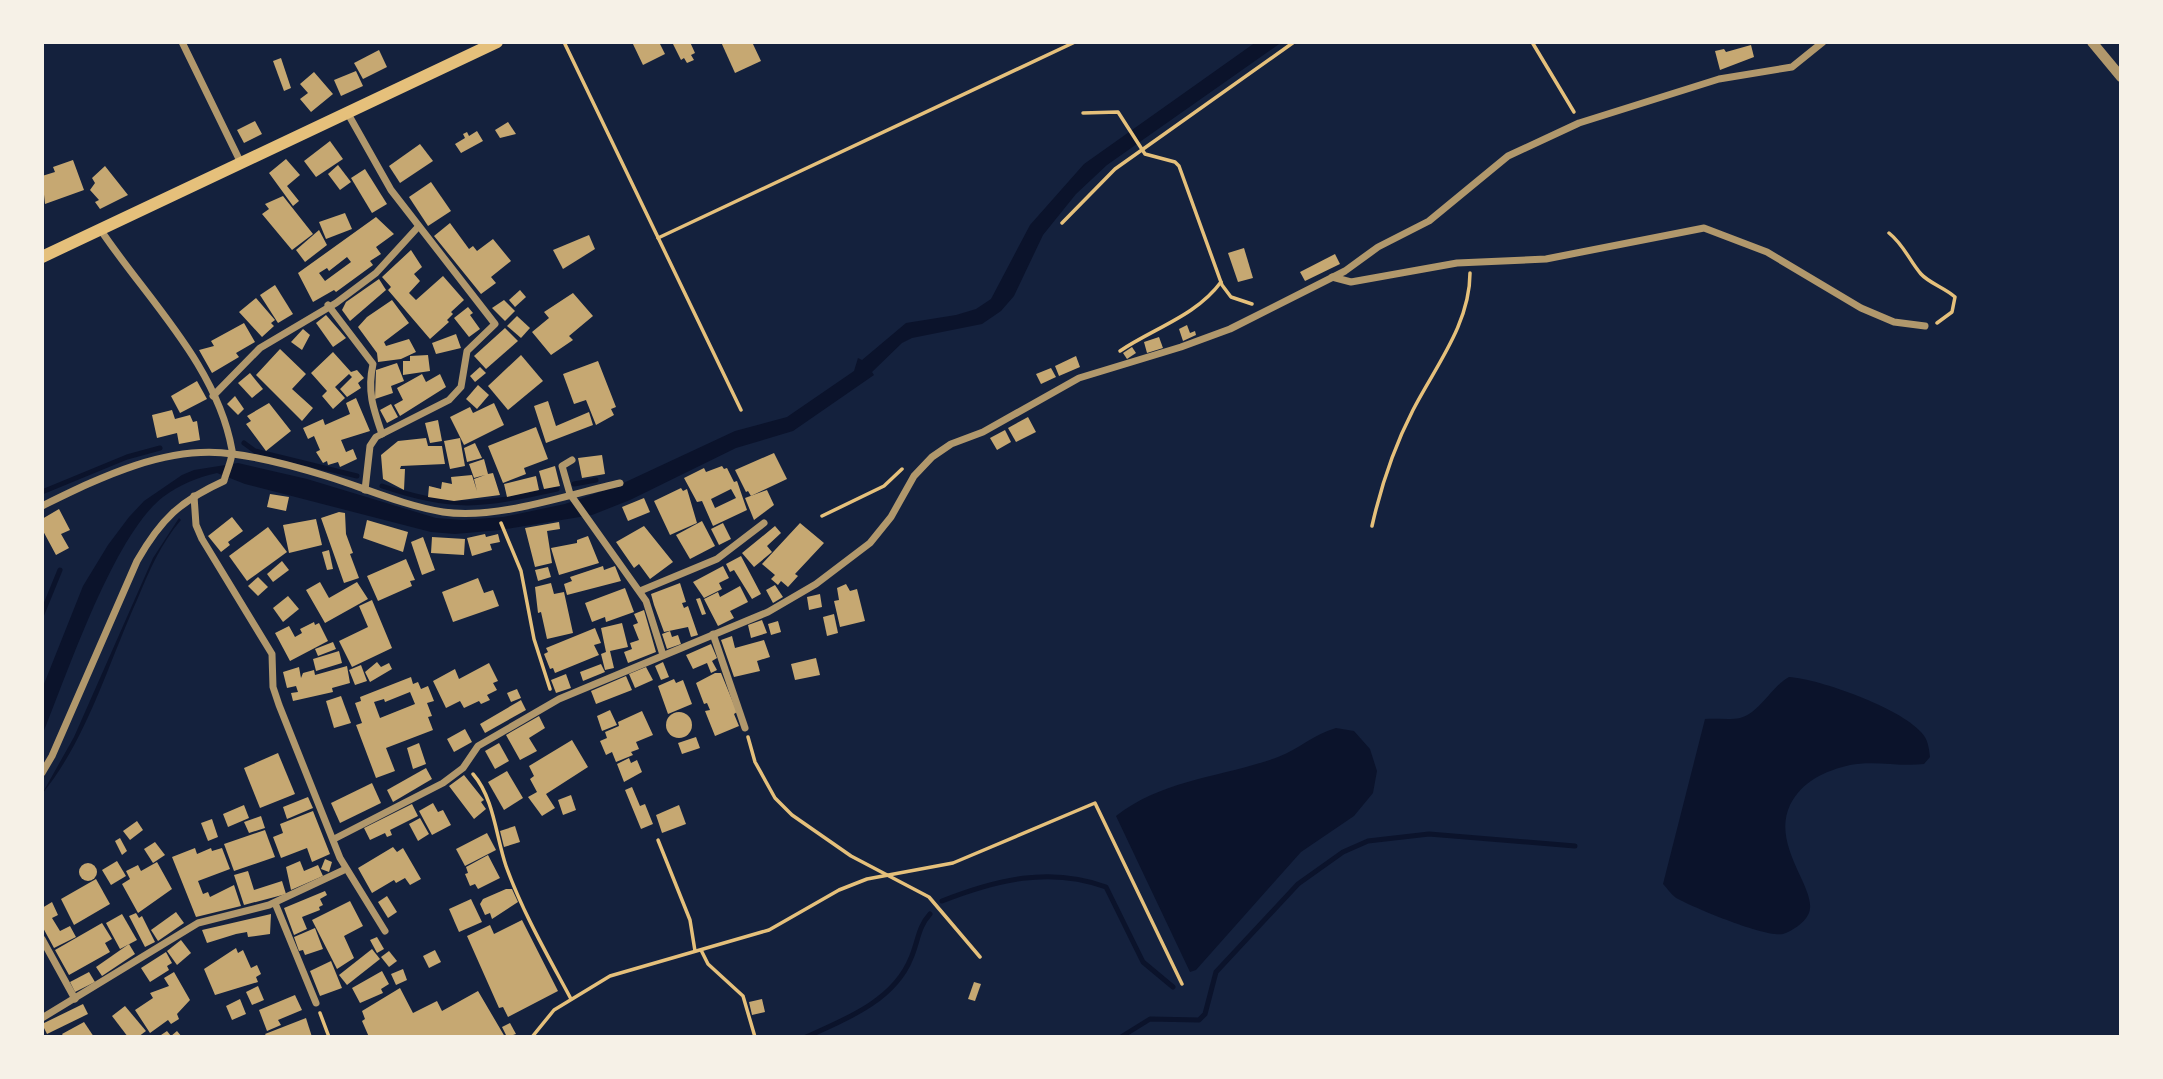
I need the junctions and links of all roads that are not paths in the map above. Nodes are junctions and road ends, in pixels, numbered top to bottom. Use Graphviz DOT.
graph roads {
  1 [pos="182,42"];
  2 [pos="497,42"];
  3 [pos="1823,42"];
  4 [pos="2092,42"];
  5 [pos="2121,76"];
  6 [pos="347,112"];
  7 [pos="240,161"];
  8 [pos="418,227"];
  9 [pos="100,229"];
  10 [pos="42,257"];
  11 [pos="1332,277"];
  12 [pos="328,305"];
  13 [pos="1925,326"];
  14 [pos="214,396"];
  15 [pos="382,434"];
  16 [pos="231,457"];
  17 [pos="572,460"];
  18 [pos="620,483"];
  19 [pos="365,490"];
  20 [pos="570,494"];
  21 [pos="194,496"];
  22 [pos="42,506"];
  23 [pos="764,523"];
  24 [pos="640,591"];
  25 [pos="713,634"];
  26 [pos="663,655"];
  27 [pos="745,728"];
  28 [pos="42,773"];
  29 [pos="334,839"];
  30 [pos="346,869"];
  31 [pos="275,903"];
  32 [pos="385,931"];
  33 [pos="42,939"];
  34 [pos="75,999"];
  35 [pos="316,1003"];
  36 [pos="42,1018"];
  1 -- 7 [label="street"];
  2 -- 6 [label="main road"];
  3 -- 11 [label="street"];
  4 -- 5 [label="street"];
  6 -- 7 [label="main road"];
  6 -- 8 [label="street"];
  7 -- 9 [label="main road"];
  8 -- 12 [label="street"];
  8 -- 15 [label="street"];
  9 -- 10 [label="main road"];
  9 -- 14 [label="street"];
  11 -- 13 [label="street"];
  11 -- 25 [label="street"];
  12 -- 14 [label="street"];
  12 -- 15 [label="street"];
  14 -- 16 [label="street"];
  15 -- 19 [label="street"];
  16 -- 19 [label="street"];
  16 -- 21 [label="street"];
  16 -- 22 [label="street"];
  17 -- 20 [label="street"];
  18 -- 20 [label="street"];
  19 -- 20 [label="street"];
  20 -- 24 [label="street"];
  21 -- 28 [label="street"];
  21 -- 29 [label="street"];
  23 -- 24 [label="street"];
  24 -- 26 [label="street"];
  25 -- 26 [label="street"];
  25 -- 27 [label="street"];
  26 -- 29 [label="street"];
  29 -- 30 [label="street"];
  30 -- 31 [label="street"];
  30 -- 32 [label="street"];
  31 -- 34 [label="street"];
  31 -- 35 [label="street"];
  33 -- 34 [label="street"];
  34 -- 36 [label="street"];
}
